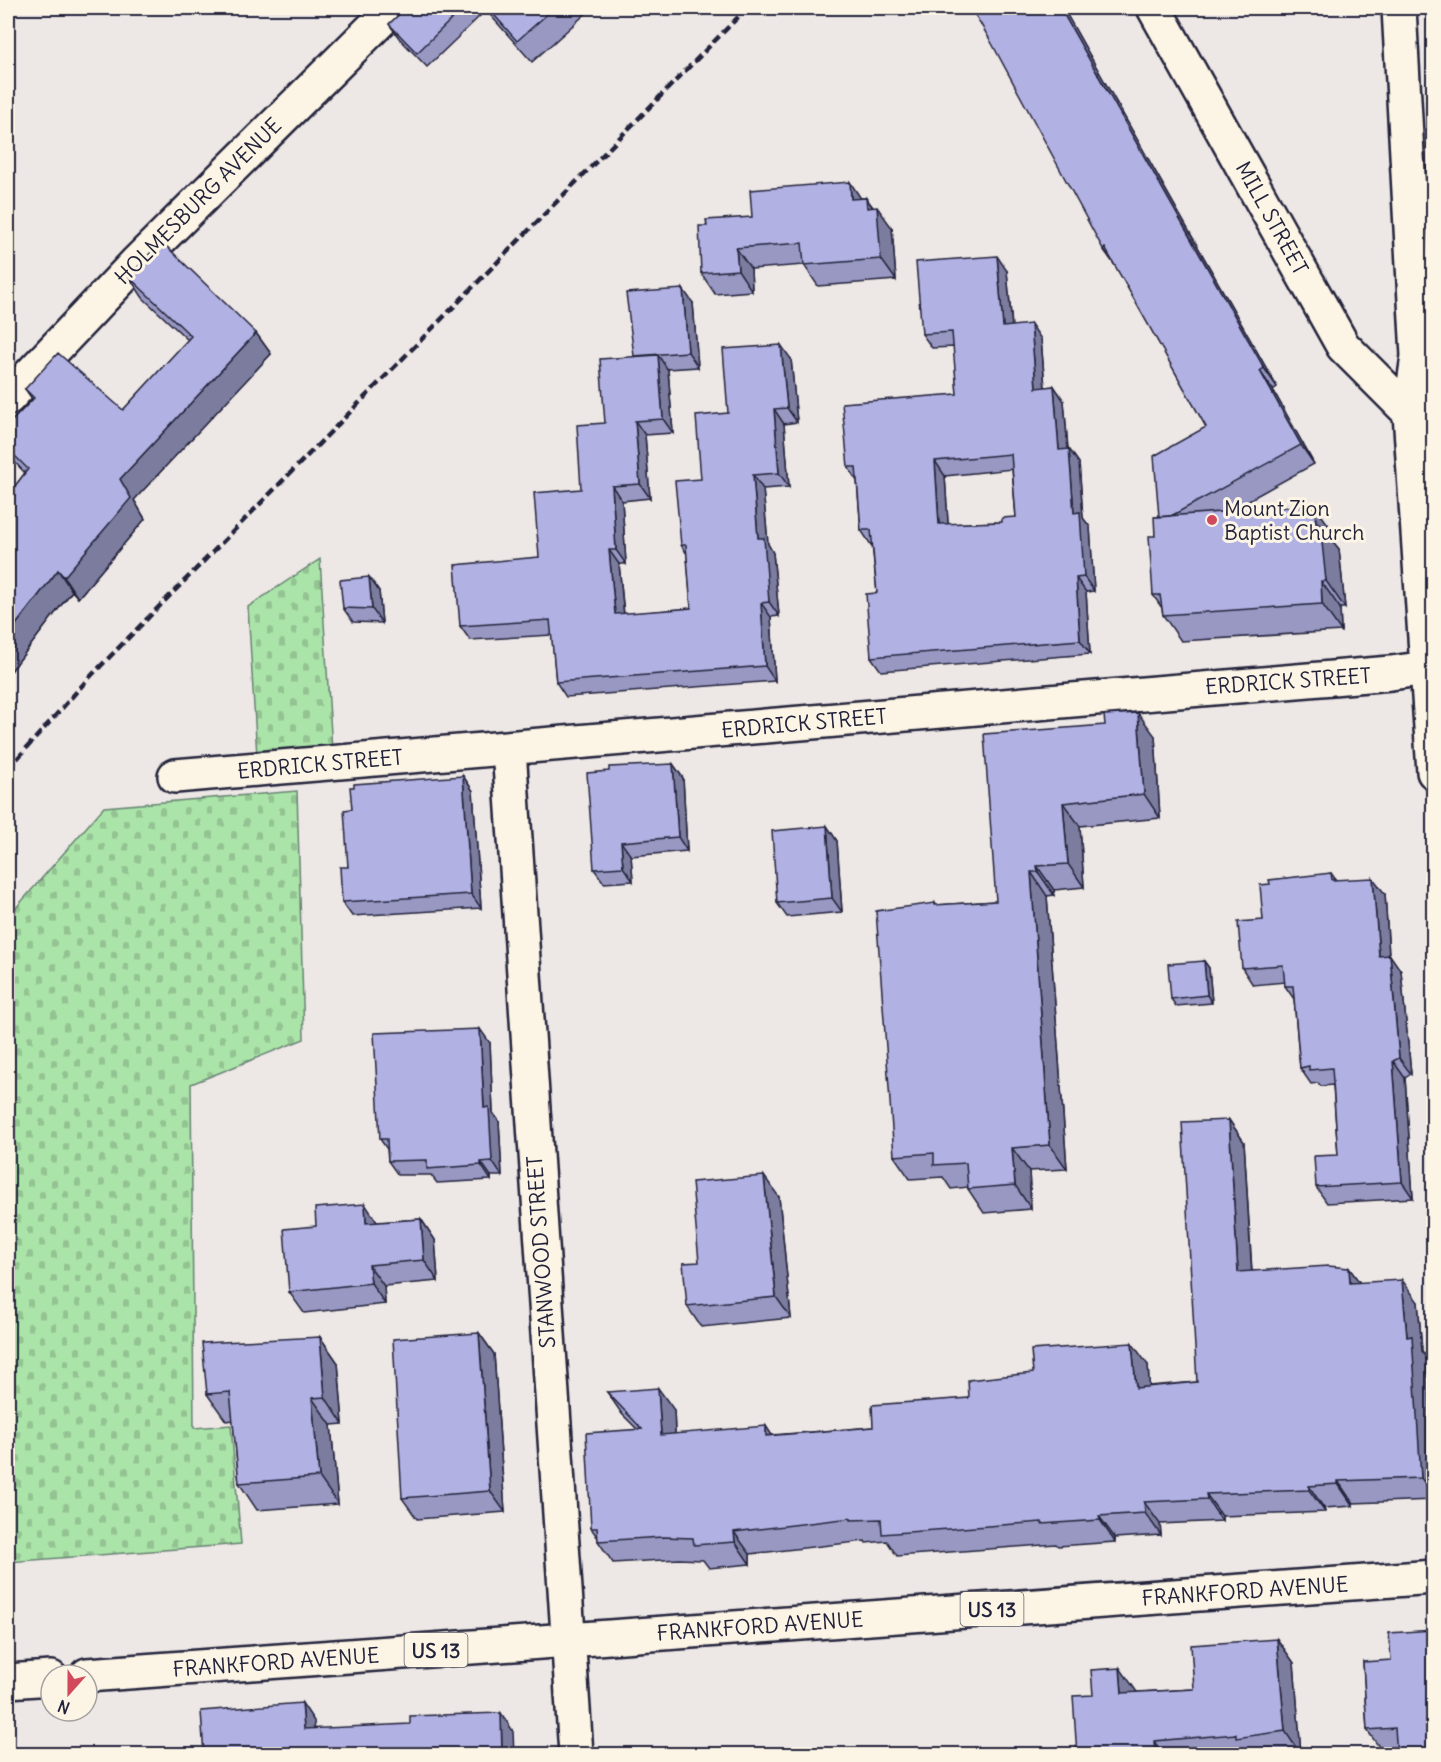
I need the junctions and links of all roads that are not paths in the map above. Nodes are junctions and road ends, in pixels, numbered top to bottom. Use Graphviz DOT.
graph roads {
  1 [pos="393,8"];
  2 [pos="1155,8"];
  3 [pos="1399,8"];
  4 [pos="1423,229"];
  5 [pos="8,398"];
  6 [pos="1410,413"];
  7 [pos="1430,667"];
  8 [pos="509,749"];
  9 [pos="1434,772"];
  10 [pos="175,776"];
  11 [pos="1434,1577"];
  12 [pos="567,1641"];
  13 [pos="99,1674"];
  14 [pos="39,1679"];
  15 [pos="8,1681"];
  16 [pos="576,1755"];
  1 -- 5 [label="street, HOLMESBURG AVENUE"];
  2 -- 6 [label="street, MILL STREET"];
  3 -- 4 [label="street"];
  4 -- 6 [label="street"];
  6 -- 7 [label="street"];
  7 -- 8 [label="street, ERDRICK STREET"];
  7 -- 9 [label="street"];
  8 -- 10 [label="street, ERDRICK STREET"];
  8 -- 12 [label="street, STANWOOD STREET"];
  11 -- 12 [label="street, FRANKFORD AVENUE / US 13"];
  12 -- 13 [label="street, FRANKFORD AVENUE / US 13"];
  12 -- 16 [label="street, STANWOOD STREET"];
  14 -- 15 [label="street"];
}
